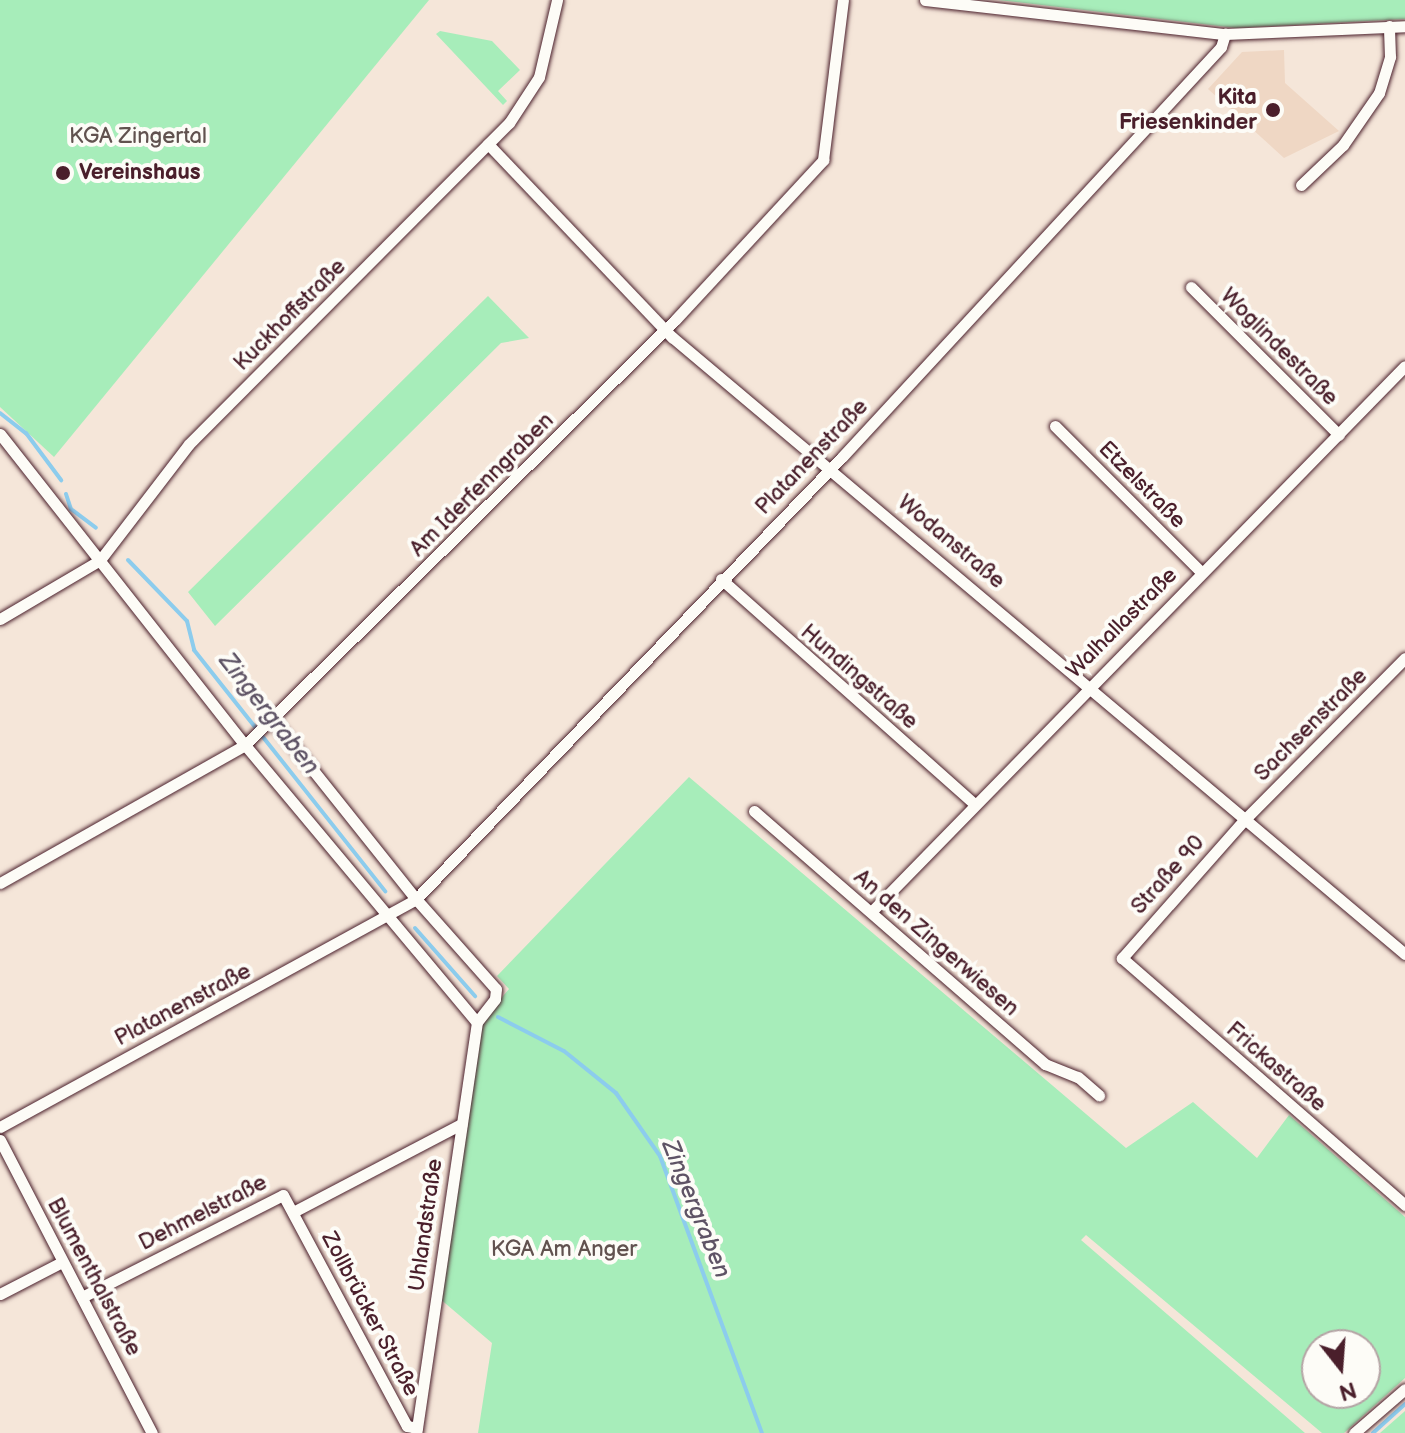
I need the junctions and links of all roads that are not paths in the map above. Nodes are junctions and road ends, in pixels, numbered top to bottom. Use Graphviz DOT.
graph roads {
  1 [pos="557,0"];
  2 [pos="843,0"];
  3 [pos="925,0"];
  4 [pos="1389,26"];
  5 [pos="1405,26"];
  6 [pos="1225,34"];
  7 [pos="488,144"];
  8 [pos="1301,185"];
  9 [pos="1191,287"];
  10 [pos="667,329"];
  11 [pos="1405,366"];
  12 [pos="1055,426"];
  13 [pos="0,434"];
  14 [pos="1339,435"];
  15 [pos="830,467"];
  16 [pos="100,560"];
  17 [pos="1201,572"];
  18 [pos="721,579"];
  19 [pos="0,619"];
  20 [pos="1405,658"];
  21 [pos="1088,685"];
  22 [pos="269,724"];
  23 [pos="245,745"];
  24 [pos="973,803"];
  25 [pos="754,811"];
  26 [pos="1245,819"];
  27 [pos="0,883"];
  28 [pos="416,899"];
  29 [pos="872,911"];
  30 [pos="386,919"];
  31 [pos="1405,954"];
  32 [pos="1122,958"];
  33 [pos="478,1020"];
  34 [pos="1099,1095"];
  35 [pos="461,1124"];
  36 [pos="0,1127"];
  37 [pos="0,1140"];
  38 [pos="1405,1205"];
  39 [pos="293,1212"];
  40 [pos="62,1262"];
  41 [pos="0,1294"];
  42 [pos="82,1297"];
  43 [pos="1405,1389"];
  44 [pos="416,1430"];
  45 [pos="152,1433"];
  46 [pos="1354,1433"];
  1 -- 7 [label="street, Kuckhoffstraße"];
  2 -- 10 [label="street, Am Iderfenngraben"];
  3 -- 6 [label="street"];
  4 -- 5 [label="street"];
  4 -- 6 [label="street"];
  4 -- 8 [label="street"];
  6 -- 15 [label="street, Platanenstraße"];
  7 -- 10 [label="street, Wodanstraße"];
  7 -- 16 [label="street, Kuckhoffstraße"];
  9 -- 14 [label="street, Woglindestraße"];
  10 -- 15 [label="street, Wodanstraße"];
  10 -- 22 [label="street, Am Iderfenngraben"];
  11 -- 14 [label="street, Walhallastraße"];
  12 -- 17 [label="street, Etzelstraße"];
  13 -- 16 [label="street"];
  14 -- 17 [label="street, Walhallastraße"];
  15 -- 18 [label="street, Platanenstraße"];
  15 -- 21 [label="street, Wodanstraße"];
  16 -- 19 [label="street, Kuckhoffstraße"];
  16 -- 23 [label="street"];
  17 -- 21 [label="street, Walhallastraße"];
  18 -- 24 [label="street, Hundingstraße"];
  18 -- 28 [label="street, Platanenstraße"];
  20 -- 26 [label="street, Sachsenstraße"];
  21 -- 24 [label="street, Walhallastraße"];
  21 -- 26 [label="street, Wodanstraße"];
  22 -- 23 [label="street, Am Iderfenngraben"];
  22 -- 28 [label="street"];
  23 -- 27 [label="street, Am Iderfenngraben"];
  23 -- 30 [label="street"];
  24 -- 29 [label="street, Walhallastraße"];
  25 -- 29 [label="street, An den Zingerwiesen"];
  26 -- 31 [label="street, Wodanstraße"];
  26 -- 32 [label="street, Straße 90"];
  28 -- 30 [label="street"];
  28 -- 33 [label="street"];
  29 -- 34 [label="street, An den Zingerwiesen"];
  30 -- 33 [label="street"];
  30 -- 36 [label="street, Platanenstraße"];
  32 -- 38 [label="street, Frickastraße"];
  33 -- 35 [label="street, Uhlandstraße"];
  35 -- 39 [label="street, Dehmelstraße"];
  35 -- 44 [label="street, Uhlandstraße"];
  37 -- 40 [label="street, Blumenthalstraße"];
  39 -- 42 [label="street, Dehmelstraße"];
  39 -- 44 [label="street, Zollbrücker Straße"];
  40 -- 41 [label="street"];
  40 -- 42 [label="street, Blumenthalstraße"];
  42 -- 45 [label="street, Blumenthalstraße"];
  43 -- 46 [label="street"];
}
